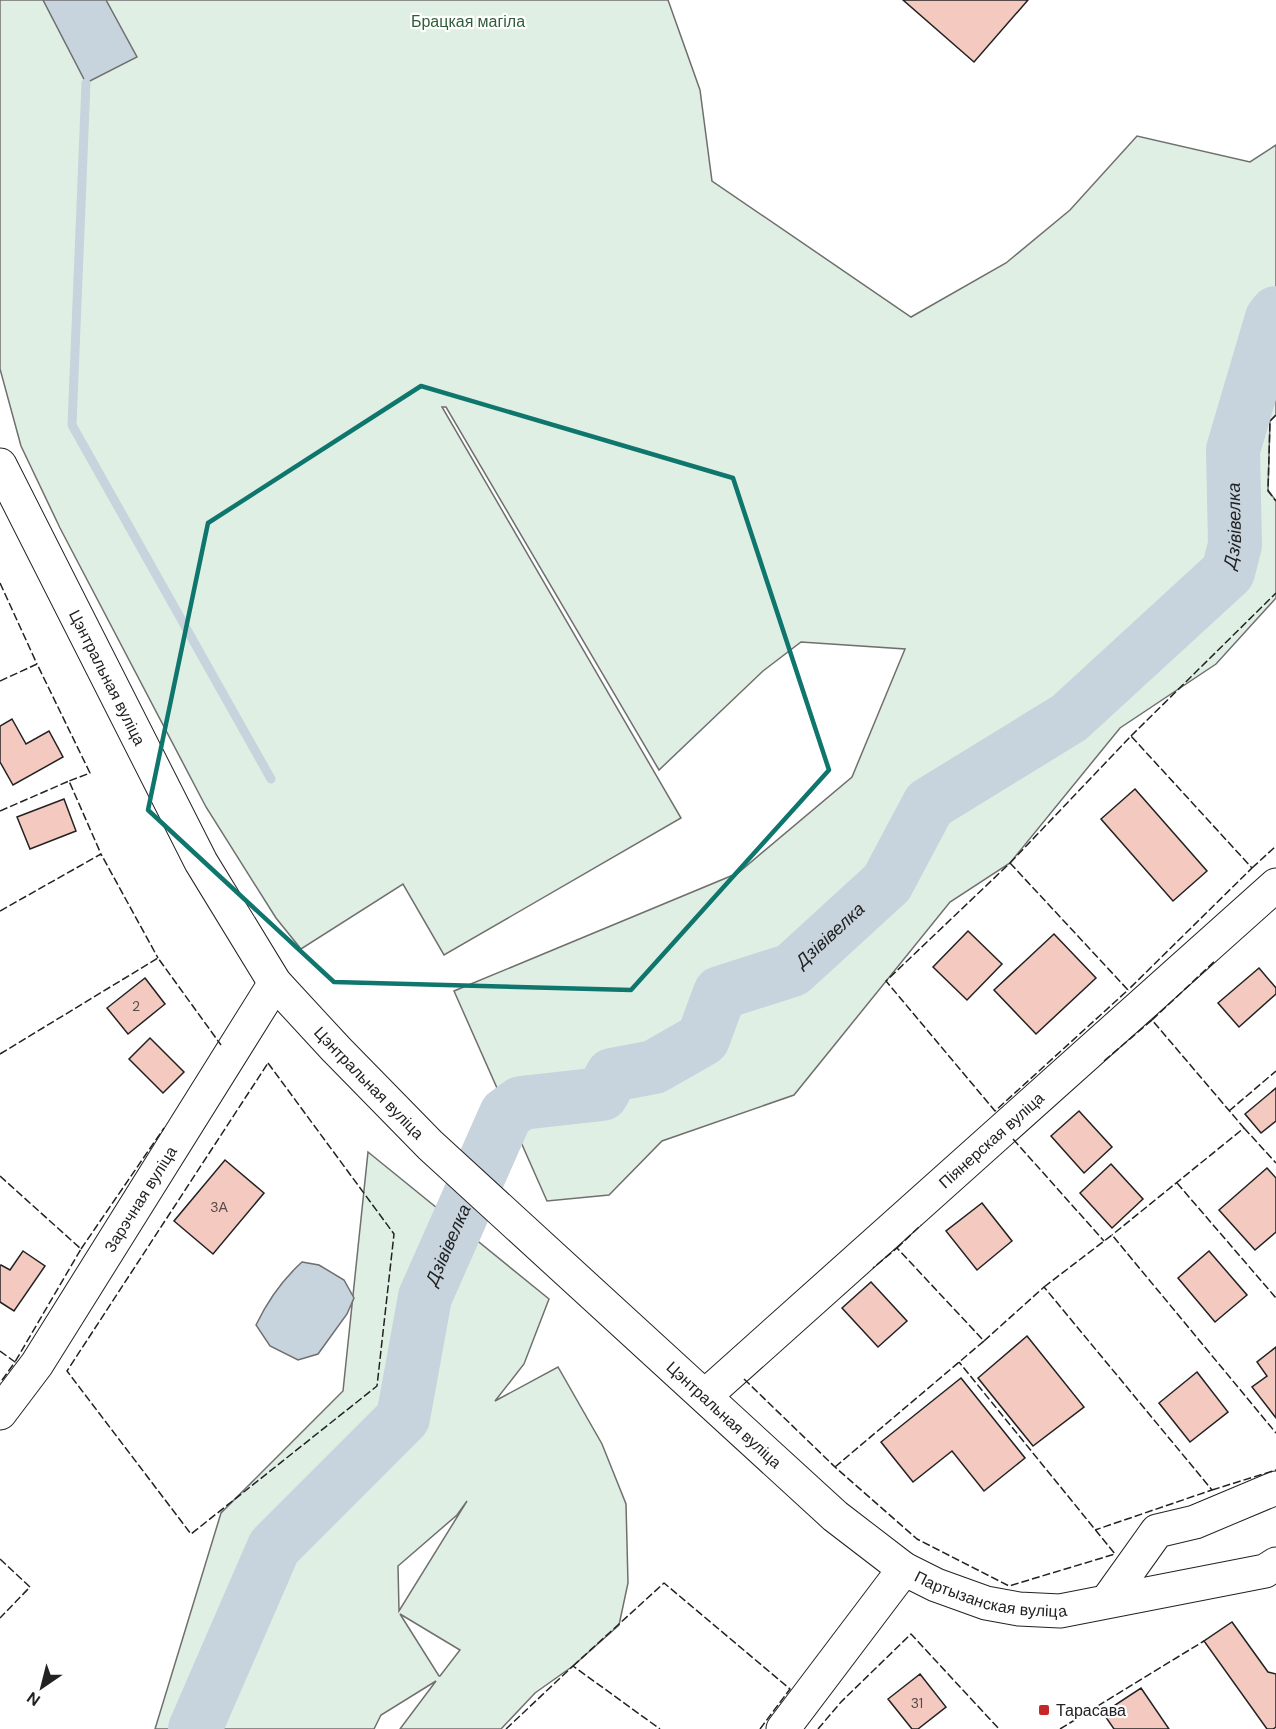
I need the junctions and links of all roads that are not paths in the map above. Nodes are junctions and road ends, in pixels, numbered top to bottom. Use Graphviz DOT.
graph roads {
  1 [pos="0,465"];
  2 [pos="1276,885"];
  3 [pos="275,983"];
  4 [pos="705,1396"];
  5 [pos="0,1413"];
  6 [pos="1276,1488"];
  7 [pos="904,1569"];
  8 [pos="1272,1574"];
  9 [pos="1107,1601"];
  10 [pos="783,1729"];
  1 -- 3 [label="street, Цэнтральная вуліца"];
  2 -- 4 [label="street, Піянерская вуліца"];
  3 -- 4 [label="street, Цэнтральная вуліца"];
  3 -- 5 [label="street, Зарэчная вуліца"];
  4 -- 7 [label="street, Цэнтральная вуліца"];
  6 -- 9 [label="street"];
  7 -- 9 [label="street, Партызанская вуліца"];
  7 -- 10 [label="street, Партызанская вуліца"];
  8 -- 9 [label="street, Партызанская вуліца"];
}
